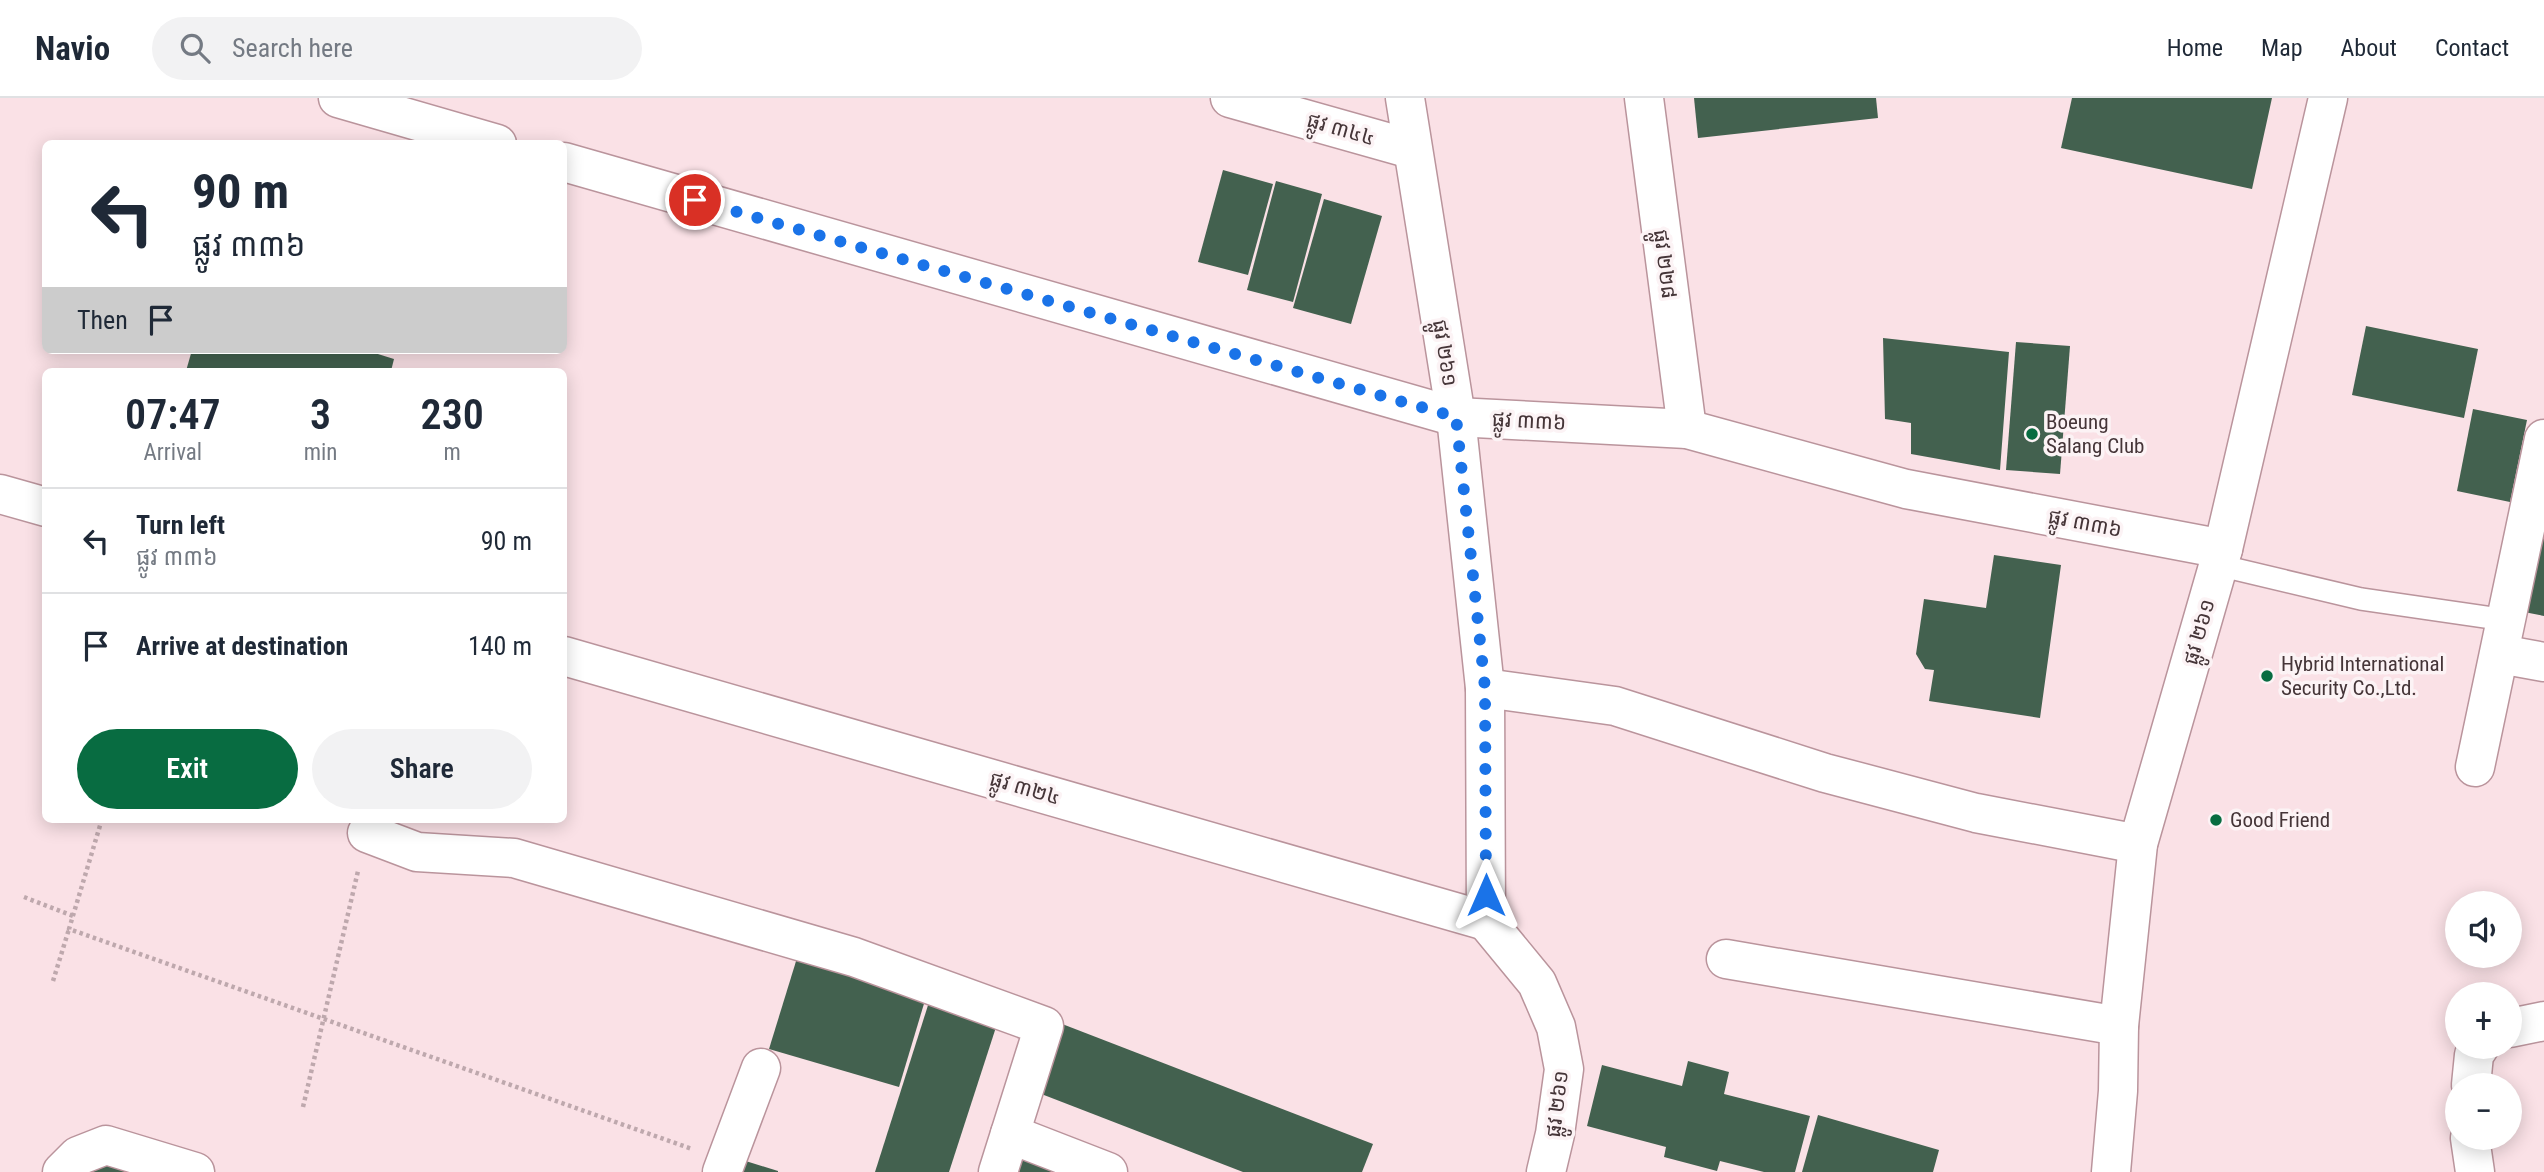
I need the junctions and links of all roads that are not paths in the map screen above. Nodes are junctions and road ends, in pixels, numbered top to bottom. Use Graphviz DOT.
graph roads {
  1 [pos="338,98"];
  2 [pos="1230,98"];
  3 [pos="1405,98"];
  4 [pos="1644,98"];
  5 [pos="2328,98"];
  6 [pos="483,140"];
  7 [pos="1411,149"];
  8 [pos="567,163"];
  9 [pos="1456,417"];
  10 [pos="1687,429"];
  11 [pos="2544,439"];
  12 [pos="0,494"];
  13 [pos="42,506"];
  14 [pos="2221,557"];
  15 [pos="2503,637"];
  16 [pos="567,657"];
  17 [pos="2544,662"];
  18 [pos="1485,688"];
  19 [pos="2475,767"];
  20 [pos="367,833"];
  21 [pos="2138,844"];
  22 [pos="1486,921"];
  23 [pos="1726,959"];
  24 [pos="2544,1021"];
  25 [pos="2119,1026"];
  26 [pos="2522,1026"];
  27 [pos="761,1068"];
  28 [pos="1010,1134"];
  29 [pos="2472,1150"];
  30 [pos="724,1166"];
  31 [pos="62,1172"];
  32 [pos="194,1172"];
  33 [pos="998,1172"];
  34 [pos="1108,1172"];
  35 [pos="1546,1172"];
  36 [pos="2111,1172"];
  37 [pos="2475,1172"];
  1 -- 6 [label="street"];
  2 -- 7 [label="street, ផ្លូវ ៣៤៤"];
  3 -- 7 [label="street, ផ្លូវ ២៦១"];
  4 -- 10 [label="street, ផ្លូវ ២២៨"];
  5 -- 14 [label="street, ផ្លូវ ២៦១"];
  7 -- 9 [label="street, ផ្លូវ ២៦១"];
  8 -- 9 [label="street, ផ្លូវ ៣៣៦"];
  9 -- 10 [label="street, ផ្លូវ ៣៣៦"];
  9 -- 18 [label="street, ផ្លូវ ២៦១"];
  10 -- 14 [label="street, ផ្លូវ ៣៣៦"];
  11 -- 15 [label="street"];
  12 -- 13 [label="street"];
  14 -- 15 [label="lane"];
  14 -- 21 [label="street, ផ្លូវ ២៦១"];
  15 -- 17 [label="street"];
  15 -- 19 [label="street"];
  16 -- 22 [label="street, ផ្លូវ ៣២៤"];
  18 -- 21 [label="street"];
  18 -- 22 [label="street, ផ្លូវ ២៦១"];
  20 -- 28 [label="street"];
  21 -- 25 [label="street, ផ្លូវ ២៦១"];
  22 -- 35 [label="street, ផ្លូវ ២៦១"];
  23 -- 25 [label="street"];
  24 -- 26 [label="street"];
  25 -- 36 [label="street, ផ្លូវ ២៦១"];
  27 -- 30 [label="street"];
  28 -- 33 [label="street"];
  28 -- 34 [label="street"];
  29 -- 37 [label="street"];
  31 -- 32 [label="street"];
}
